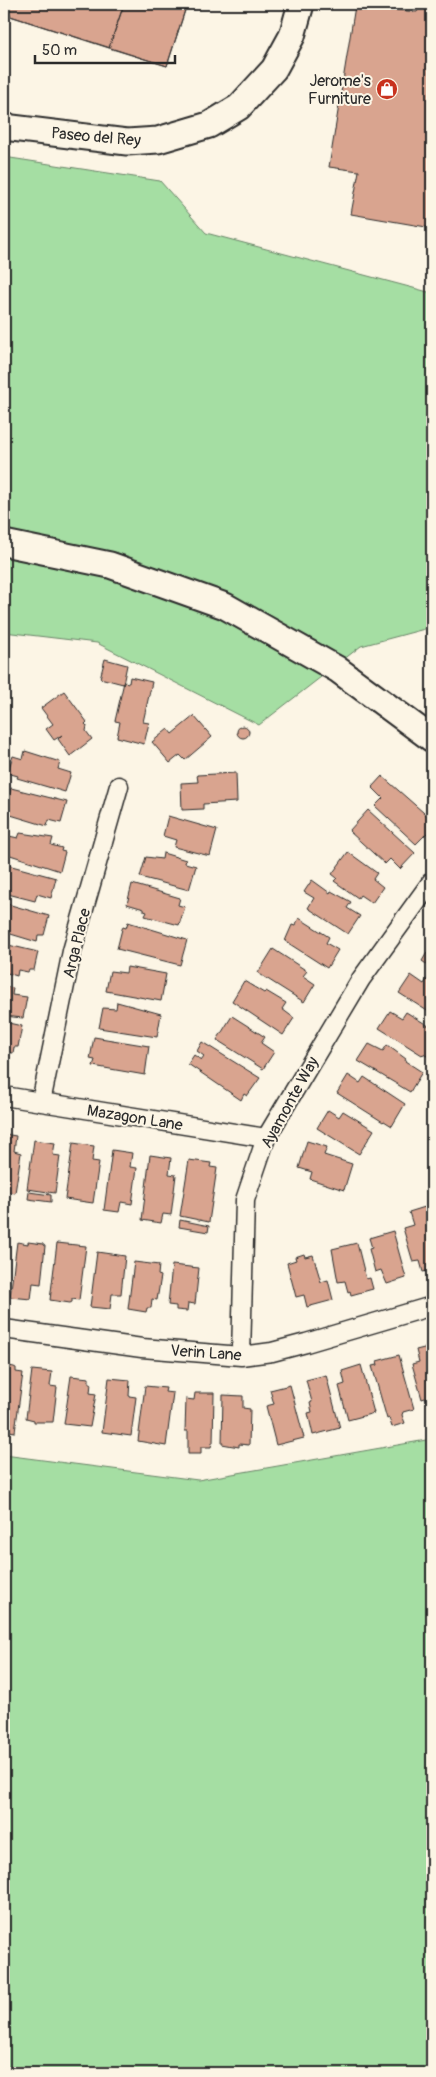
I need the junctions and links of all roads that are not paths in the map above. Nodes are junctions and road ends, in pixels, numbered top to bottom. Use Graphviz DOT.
graph roads {
  1 [pos="301,4"];
  2 [pos="4,127"];
  3 [pos="4,543"];
  4 [pos="432,739"];
  5 [pos="118,786"];
  6 [pos="432,881"];
  7 [pos="4,1096"];
  8 [pos="41,1102"];
  9 [pos="266,1138"];
  10 [pos="432,1306"];
  11 [pos="4,1329"];
  12 [pos="241,1356"];
  1 -- 2 [label="street, Paseo del Rey"];
  3 -- 4 [label="street"];
  5 -- 8 [label="street, Arga Place"];
  6 -- 9 [label="street, Ayamonte Way"];
  7 -- 8 [label="street, Mazagon Lane"];
  8 -- 9 [label="street, Mazagon Lane"];
  9 -- 12 [label="street, Ayamonte Way"];
  10 -- 12 [label="street, Verin Lane"];
  11 -- 12 [label="street, Verin Lane"];
}
